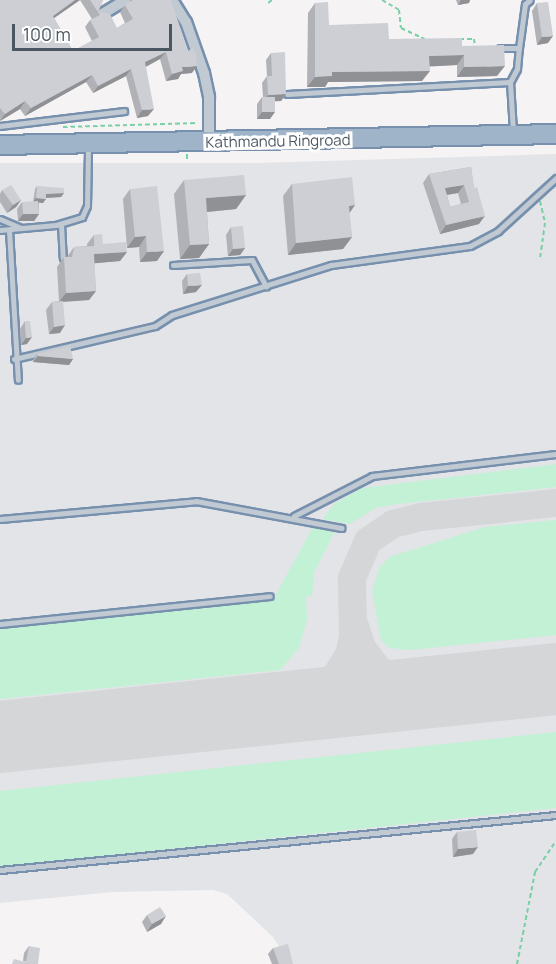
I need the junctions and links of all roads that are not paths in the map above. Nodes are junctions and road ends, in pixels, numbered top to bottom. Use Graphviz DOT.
graph roads {
  1 [pos="126,0"];
  2 [pos="172,0"];
  3 [pos="527,2"];
  4 [pos="99,16"];
  5 [pos="519,48"];
  6 [pos="475,49"];
  7 [pos="510,82"];
  8 [pos="287,94"];
  9 [pos="124,111"];
  10 [pos="0,126"];
  11 [pos="556,134"];
  12 [pos="513,135"];
  13 [pos="209,142"];
  14 [pos="0,145"];
  15 [pos="88,146"];
  16 [pos="556,178"];
  17 [pos="0,219"];
  18 [pos="62,224"];
  19 [pos="23,228"];
  20 [pos="0,230"];
  21 [pos="9,230"];
  22 [pos="202,251"];
  23 [pos="63,258"];
  24 [pos="204,263"];
  25 [pos="173,265"];
  26 [pos="266,286"];
  27 [pos="14,358"];
  28 [pos="18,380"];
  29 [pos="556,454"];
  30 [pos="293,517"];
  31 [pos="0,519"];
  32 [pos="342,528"];
  33 [pos="270,596"];
  34 [pos="0,624"];
  35 [pos="556,815"];
  36 [pos="0,870"];
  1 -- 4 [label="street"];
  2 -- 13 [label="street"];
  3 -- 5 [label="lane"];
  5 -- 6 [label="lane"];
  5 -- 7 [label="lane"];
  7 -- 8 [label="lane"];
  7 -- 12 [label="lane"];
  9 -- 10 [label="lane"];
  11 -- 12 [label="highway, Kathmandu Ringroad"];
  12 -- 13 [label="highway, Kathmandu Ringroad"];
  13 -- 15 [label="highway, Kathmandu Ringroad"];
  14 -- 15 [label="highway, Kathmandu Ringroad"];
  15 -- 18 [label="lane"];
  16 -- 26 [label="lane"];
  17 -- 19 [label="lane"];
  18 -- 19 [label="lane"];
  18 -- 23 [label="lane"];
  19 -- 21 [label="lane"];
  20 -- 21 [label="lane"];
  21 -- 27 [label="lane"];
  22 -- 24 [label="lane"];
  24 -- 25 [label="lane"];
  24 -- 26 [label="lane"];
  26 -- 27 [label="lane"];
  27 -- 28 [label="lane"];
  29 -- 30 [label="lane"];
  30 -- 31 [label="lane"];
  30 -- 32 [label="lane"];
  33 -- 34 [label="lane"];
  35 -- 36 [label="lane"];
}
